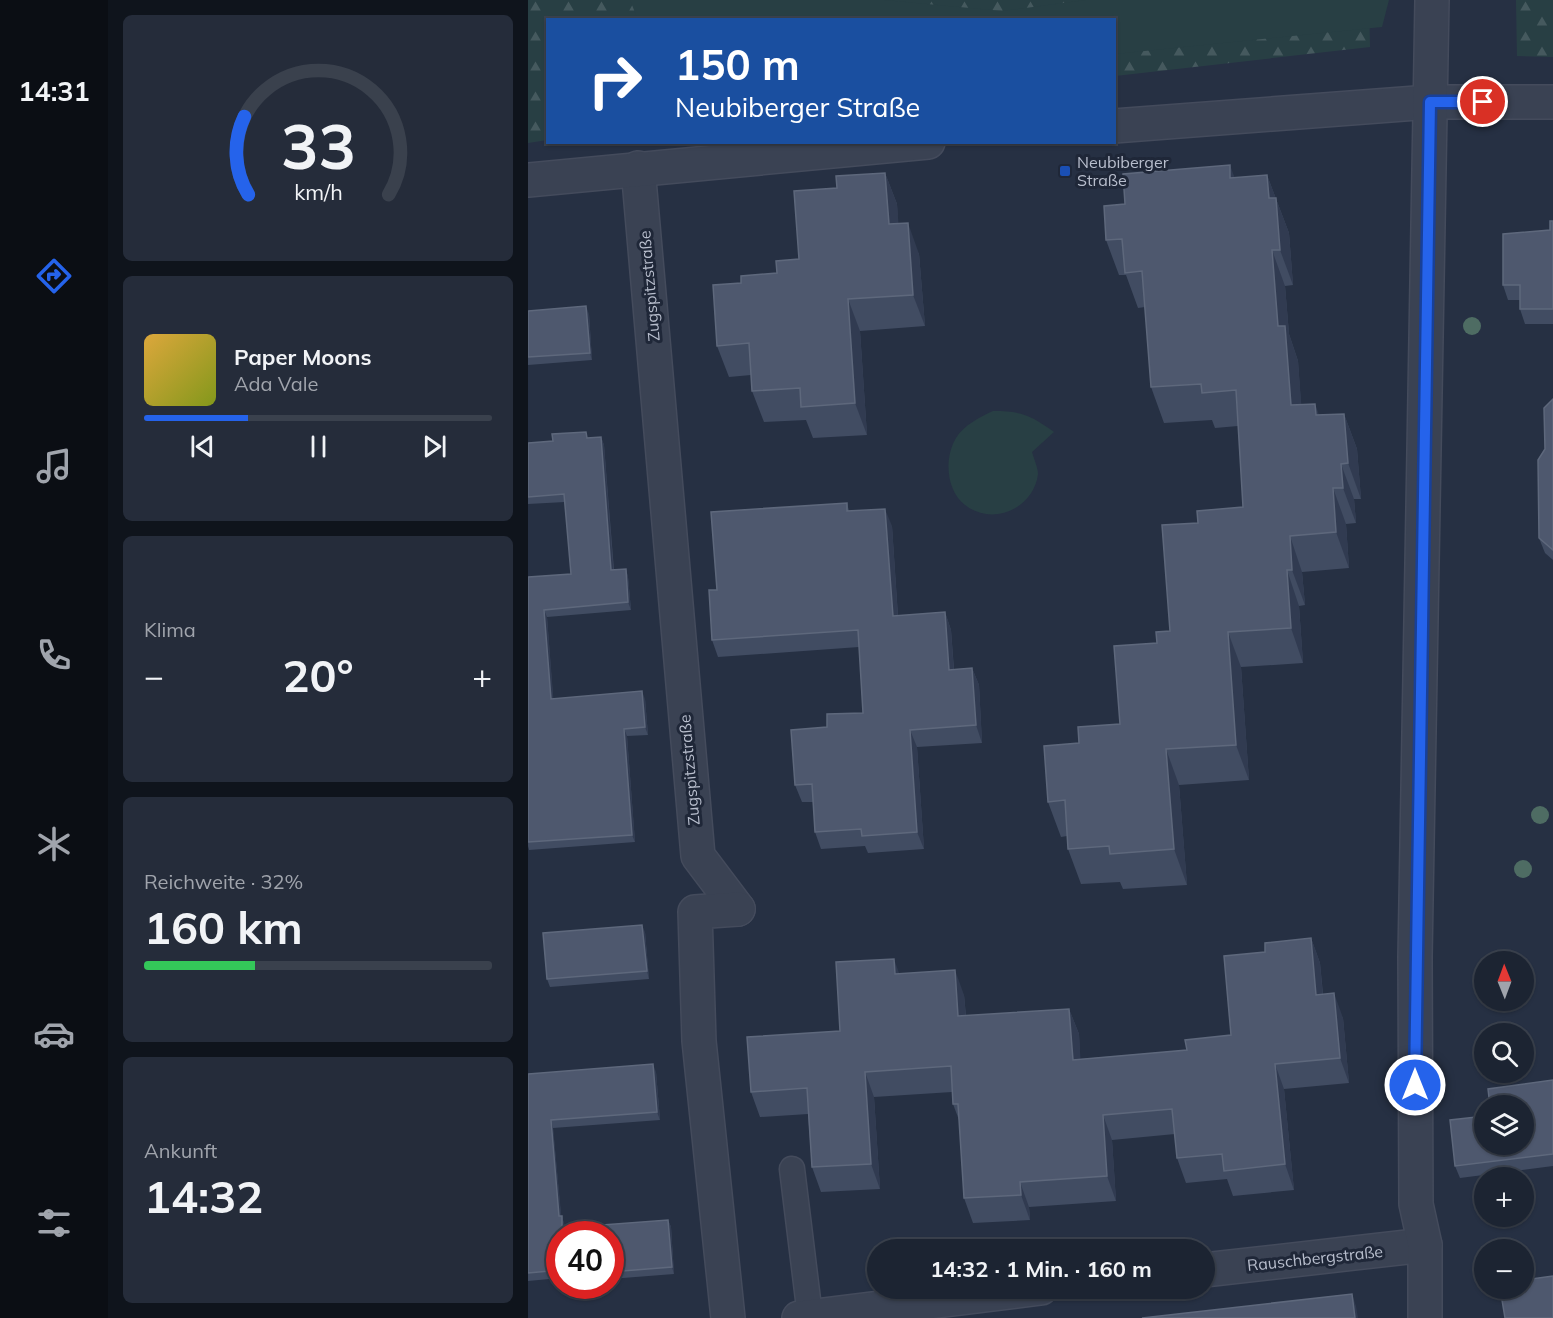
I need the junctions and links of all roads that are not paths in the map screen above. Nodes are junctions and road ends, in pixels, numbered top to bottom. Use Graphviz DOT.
graph roads {
  1 [pos="1432,0"];
  2 [pos="1430,102"];
  3 [pos="1553,102"];
  4 [pos="1116,126"];
  5 [pos="906,144"];
  6 [pos="638,168"];
  7 [pos="528,180"];
  8 [pos="698,856"];
  9 [pos="695,912"];
  10 [pos="792,1169"];
  11 [pos="1425,1245"];
  12 [pos="1215,1269"];
  13 [pos="951,1299"];
  14 [pos="805,1317"];
  15 [pos="728,1318"];
  16 [pos="1425,1318"];
  1 -- 2 [label="street"];
  2 -- 3 [label="street"];
  2 -- 4 [label="street"];
  2 -- 11 [label="street"];
  5 -- 6 [label="street"];
  6 -- 7 [label="street"];
  6 -- 8 [label="street, Zugspitzstraße"];
  8 -- 9 [label="street, Zugspitzstraße"];
  8 -- 9 [label="street"];
  9 -- 15 [label="street"];
  10 -- 14 [label="lane"];
  11 -- 12 [label="street, Rauschbergstraße"];
  11 -- 16 [label="street"];
  13 -- 14 [label="street"];
}
